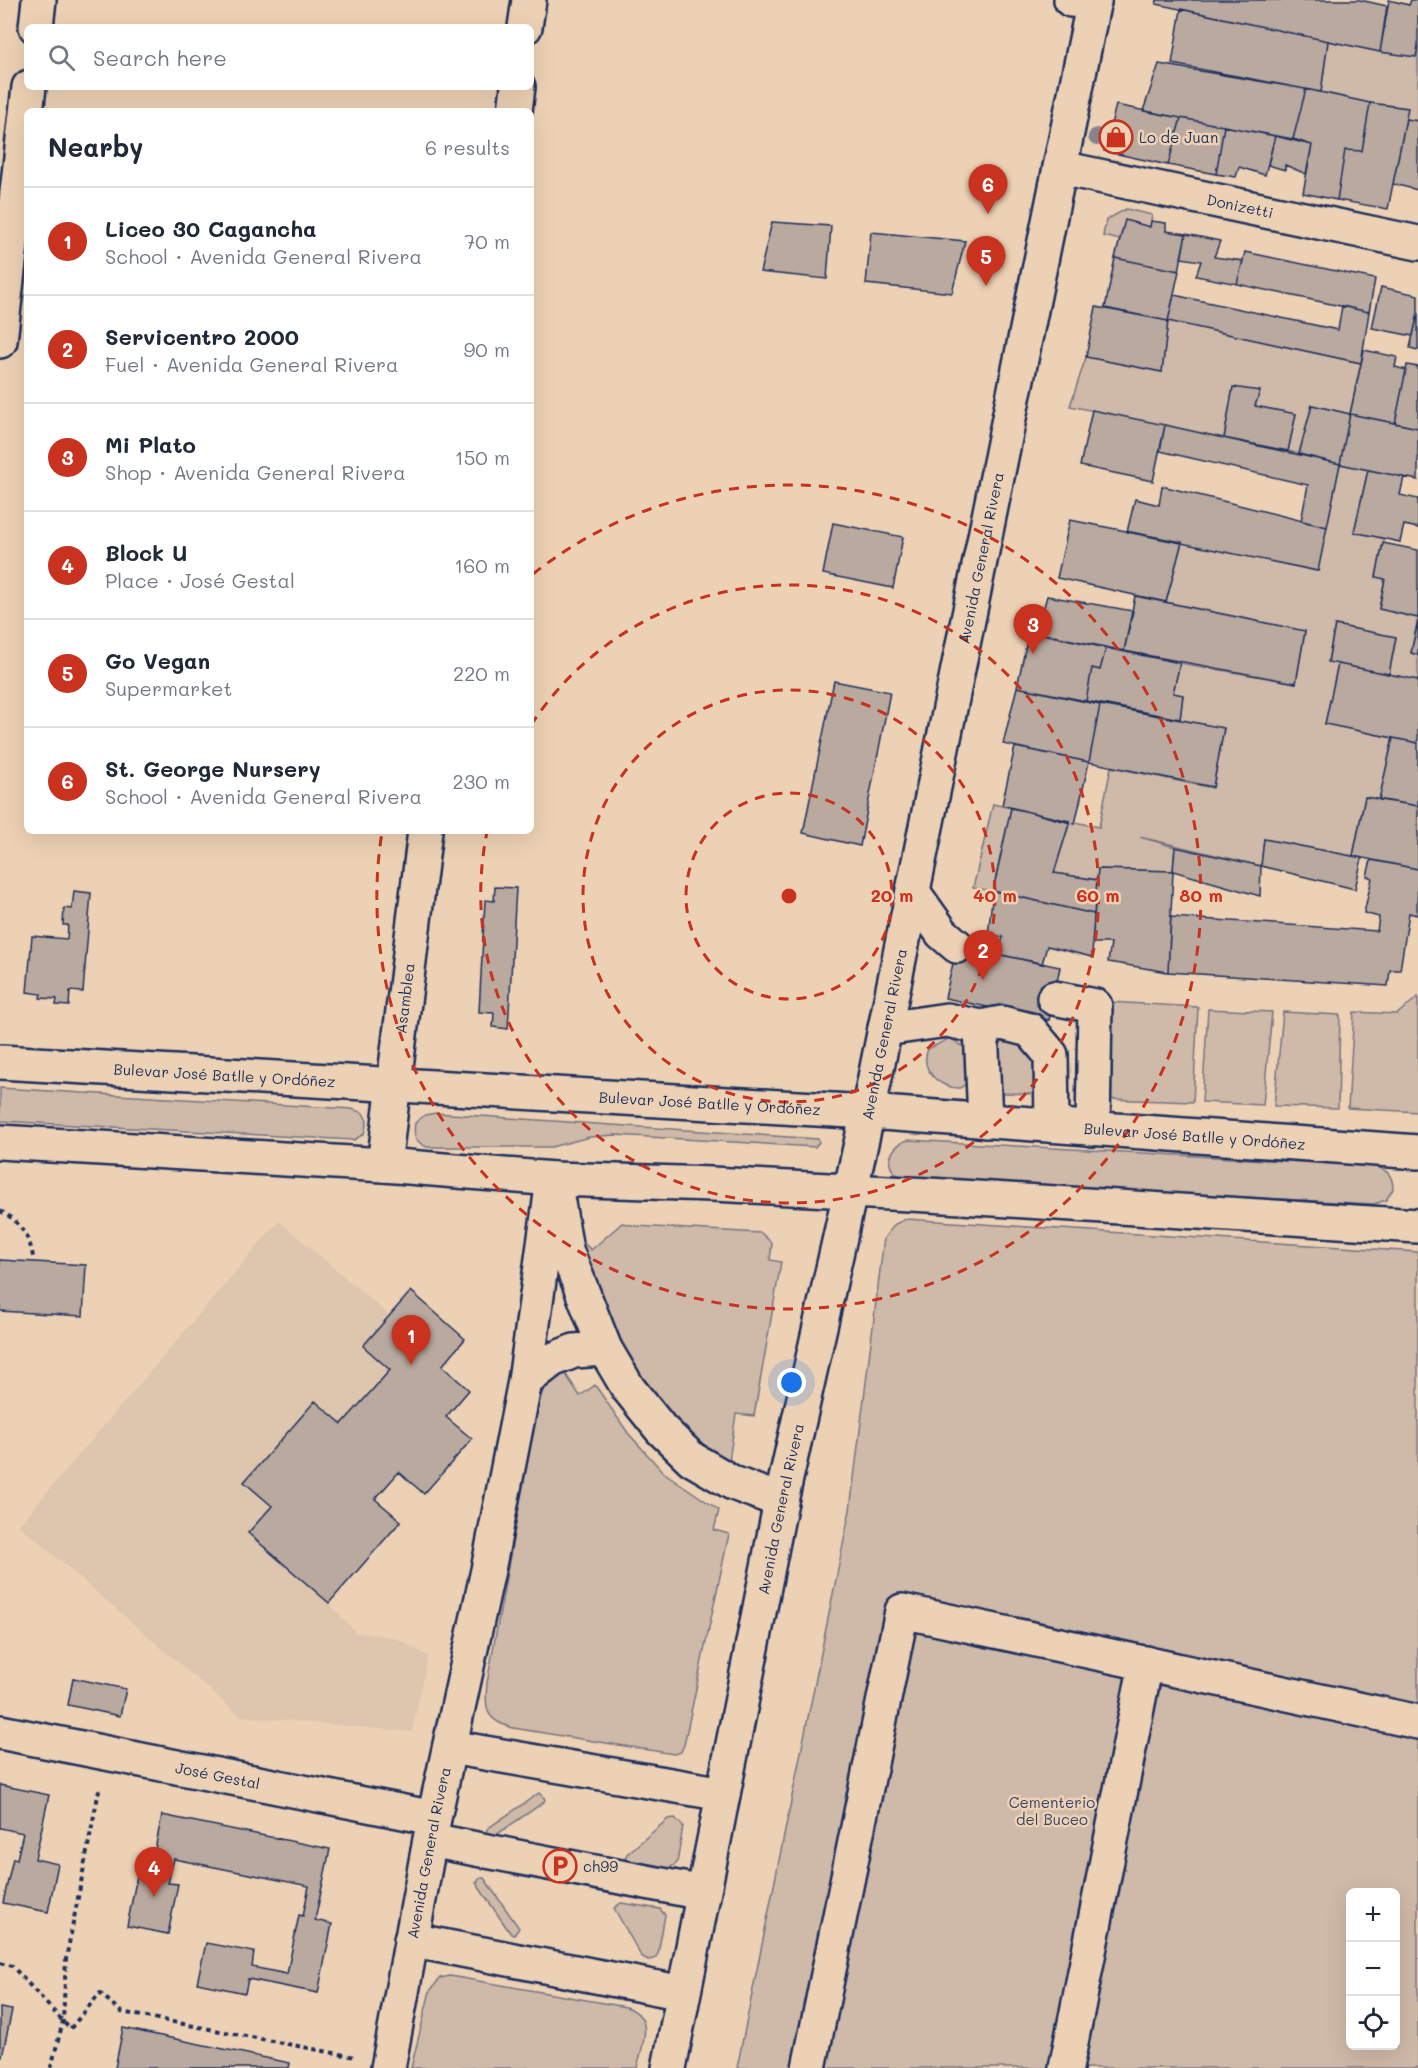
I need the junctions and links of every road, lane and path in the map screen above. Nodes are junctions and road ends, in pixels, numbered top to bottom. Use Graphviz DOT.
graph roads {
  1 [pos="39,0"];
  2 [pos="529,0"];
  3 [pos="1086,1"];
  4 [pos="36,24"];
  5 [pos="525,24"];
  6 [pos="29,90"];
  7 [pos="518,90"];
  8 [pos="27,108"];
  9 [pos="515,108"];
  10 [pos="24,131"];
  11 [pos="1061,168"];
  12 [pos="1418,243"];
  13 [pos="0,341"];
  14 [pos="425,834"];
  15 [pos="913,892"];
  16 [pos="957,946"];
  17 [pos="1054,998"];
  18 [pos="981,1027"];
  19 [pos="885,1029"];
  20 [pos="0,1062"];
  21 [pos="393,1084"];
  22 [pos="868,1112"];
  23 [pos="985,1120"];
  24 [pos="1052,1125"];
  25 [pos="1093,1129"];
  26 [pos="0,1142"];
  27 [pos="1418,1152"];
  28 [pos="384,1165"];
  29 [pos="554,1179"];
  30 [pos="849,1192"];
  31 [pos="0,1211"];
  32 [pos="1417,1221"];
  33 [pos="33,1257"];
  34 [pos="606,1349"];
  35 [pos="525,1381"];
  36 [pos="781,1501"];
  37 [pos="1146,1663"];
  38 [pos="1418,1722"];
  39 [pos="0,1732"];
  40 [pos="450,1747"];
  41 [pos="106,1752"];
  42 [pos="723,1794"];
  43 [pos="432,1829"];
  44 [pos="704,1893"];
  45 [pos="411,1940"];
  46 [pos="0,1964"];
  47 [pos="683,1993"];
  48 [pos="63,2021"];
  49 [pos="388,2066"];
  50 [pos="51,2068"];
  51 [pos="669,2068"];
  52 [pos="809,2068"];
  53 [pos="1066,2068"];
  1 -- 4 [label="main road"];
  2 -- 5 [label="main road"];
  3 -- 11 [label="main road, Avenida General Rivera"];
  6 -- 8 [label="main road"];
  7 -- 9 [label="main road"];
  10 -- 13 [label="main road"];
  11 -- 12 [label="main road, Donizetti"];
  11 -- 15 [label="main road, Avenida General Rivera"];
  14 -- 21 [label="main road, Asamblea"];
  15 -- 16 [label="main road"];
  15 -- 19 [label="main road, Avenida General Rivera"];
  17 -- 25 [label="main road"];
  18 -- 19 [label="main road"];
  18 -- 23 [label="main road"];
  18 -- 24 [label="main road"];
  19 -- 22 [label="main road, Avenida General Rivera"];
  20 -- 21 [label="main road, Bulevar José Batlle y Ordóñez"];
  21 -- 22 [label="main road, Bulevar José Batlle y Ordóñez"];
  21 -- 28 [label="main road, Asamblea"];
  22 -- 23 [label="main road, Bulevar José Batlle y Ordóñez"];
  22 -- 30 [label="main road, Avenida General Rivera"];
  23 -- 24 [label="main road, Bulevar José Batlle y Ordóñez"];
  24 -- 25 [label="main road, Bulevar José Batlle y Ordóñez"];
  25 -- 27 [label="main road, Bulevar José Batlle y Ordóñez"];
  26 -- 28 [label="main road"];
  28 -- 29 [label="main road"];
  29 -- 30 [label="main road"];
  29 -- 34 [label="main road"];
  29 -- 35 [label="main road, Avenida General Rivera"];
  30 -- 32 [label="main road"];
  30 -- 36 [label="main road, Avenida General Rivera"];
  31 -- 33 [label="path"];
  34 -- 35 [label="main road"];
  34 -- 36 [label="main road"];
  35 -- 40 [label="main road, Avenida General Rivera"];
  36 -- 42 [label="main road, Avenida General Rivera"];
  37 -- 38 [label="main road"];
  37 -- 52 [label="main road"];
  37 -- 53 [label="main road"];
  39 -- 41 [label="main road, José Gestal"];
  40 -- 42 [label="main road"];
  40 -- 43 [label="main road, Avenida General Rivera"];
  41 -- 43 [label="main road, José Gestal"];
  41 -- 48 [label="path"];
  42 -- 44 [label="main road, Avenida General Rivera"];
  43 -- 44 [label="main road, José Gestal"];
  43 -- 45 [label="main road, Avenida General Rivera"];
  44 -- 47 [label="main road, Avenida General Rivera"];
  45 -- 47 [label="main road"];
  45 -- 49 [label="main road, Avenida General Rivera"];
  46 -- 48 [label="path"];
  47 -- 51 [label="main road, Avenida General Rivera"];
  48 -- 49 [label="path"];
  48 -- 50 [label="path"];
}
